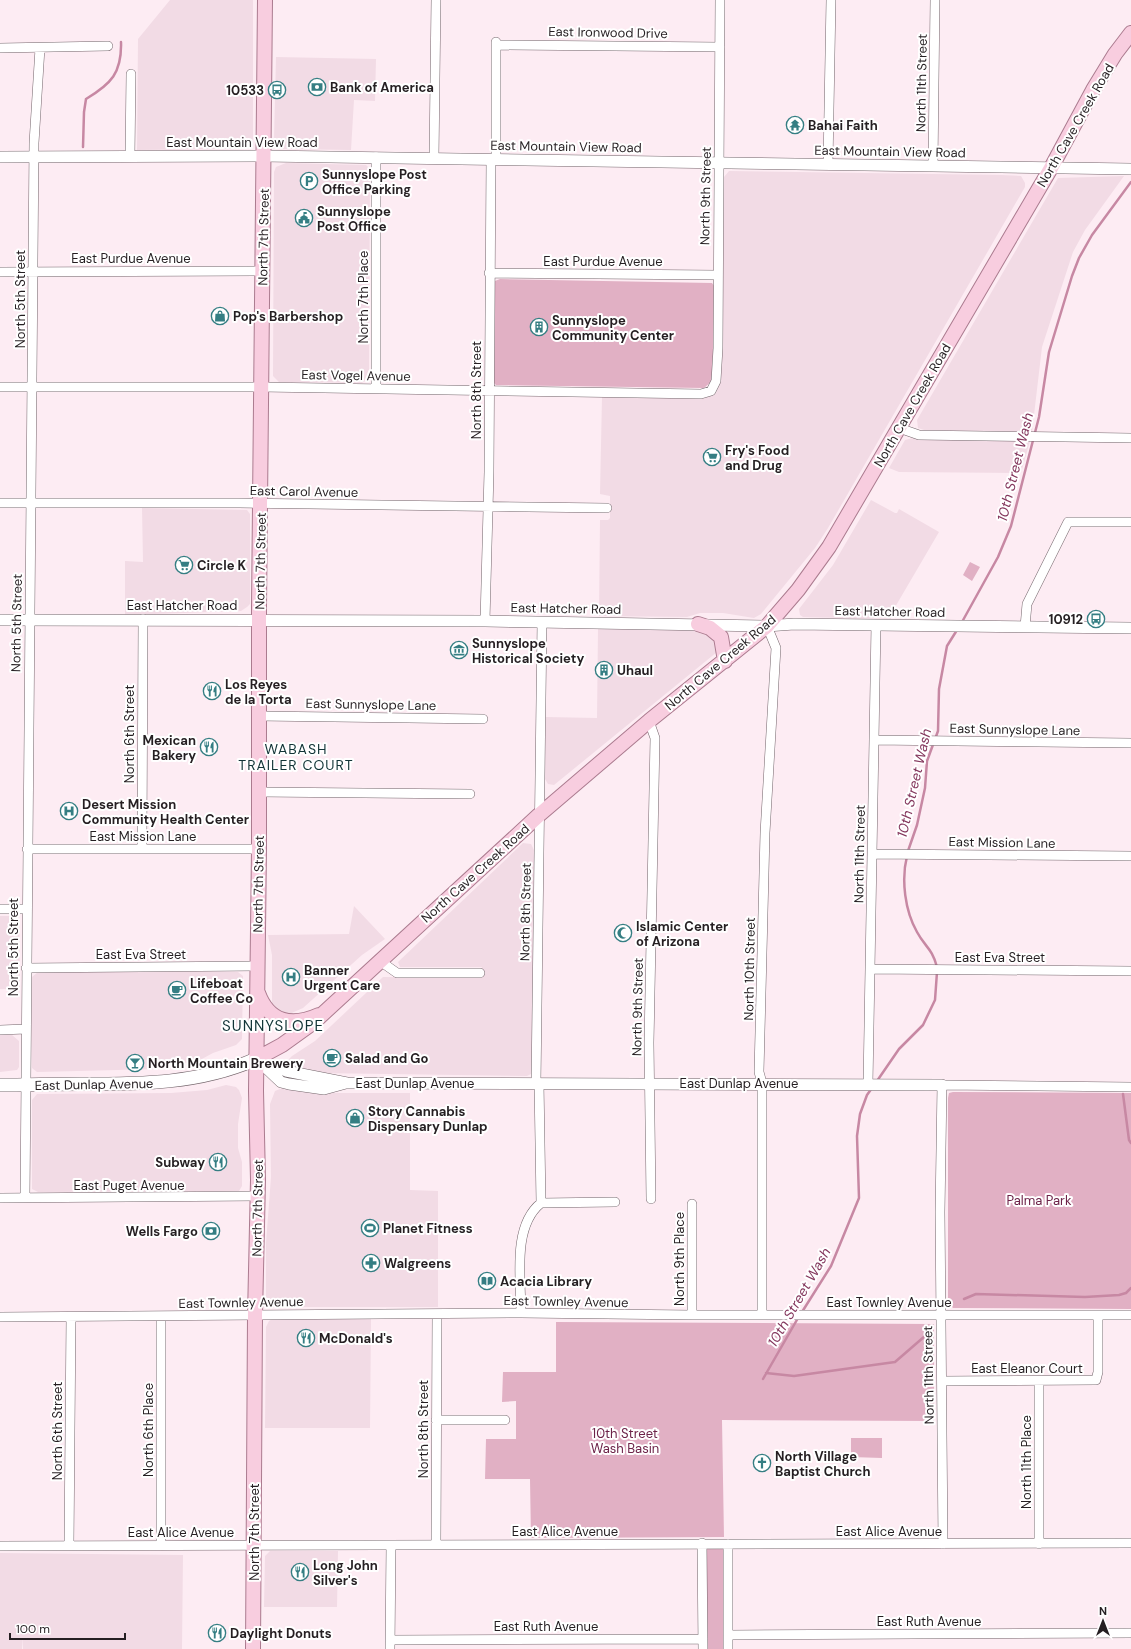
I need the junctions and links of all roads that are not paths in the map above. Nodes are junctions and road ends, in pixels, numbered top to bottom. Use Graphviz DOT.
graph roads {
  1 [pos="265,0"];
  2 [pos="436,0"];
  3 [pos="720,0"];
  4 [pos="831,0"];
  5 [pos="935,0"];
  6 [pos="1131,33"];
  7 [pos="496,43"];
  8 [pos="108,46"];
  9 [pos="720,47"];
  10 [pos="0,48"];
  11 [pos="40,48"];
  12 [pos="131,74"];
  13 [pos="34,156"];
  14 [pos="130,156"];
  15 [pos="264,156"];
  16 [pos="0,157"];
  17 [pos="376,157"];
  18 [pos="434,158"];
  19 [pos="493,159"];
  20 [pos="718,162"];
  21 [pos="828,164"];
  22 [pos="933,166"];
  23 [pos="1051,168"];
  24 [pos="1131,169"];
  25 [pos="262,271"];
  26 [pos="0,272"];
  27 [pos="33,272"];
  28 [pos="489,273"];
  29 [pos="717,275"];
  30 [pos="0,386"];
  31 [pos="32,386"];
  32 [pos="262,386"];
  33 [pos="376,389"];
  34 [pos="489,390"];
  35 [pos="711,391"];
  36 [pos="899,428"];
  37 [pos="1131,438"];
  38 [pos="0,503"];
  39 [pos="30,503"];
  40 [pos="260,503"];
  41 [pos="488,506"];
  42 [pos="607,508"];
  43 [pos="1131,522"];
  44 [pos="29,619"];
  45 [pos="143,619"];
  46 [pos="259,619"];
  47 [pos="0,620"];
  48 [pos="485,621"];
  49 [pos="542,622"];
  50 [pos="698,624"];
  51 [pos="876,625"];
  52 [pos="766,626"];
  53 [pos="1025,627"];
  54 [pos="1131,628"];
  55 [pos="724,661"];
  56 [pos="259,716"];
  57 [pos="483,719"];
  58 [pos="650,721"];
  59 [pos="874,740"];
  60 [pos="1131,743"];
  61 [pos="259,792"];
  62 [pos="470,794"];
  63 [pos="539,815"];
  64 [pos="27,849"];
  65 [pos="142,849"];
  66 [pos="259,849"];
  67 [pos="872,854"];
  68 [pos="1131,856"];
  69 [pos="0,909"];
  70 [pos="26,909"];
  71 [pos="380,961"];
  72 [pos="257,966"];
  73 [pos="26,968"];
  74 [pos="870,969"];
  75 [pos="1131,971"];
  76 [pos="480,973"];
  77 [pos="256,989"];
  78 [pos="326,1011"];
  79 [pos="26,1029"];
  80 [pos="0,1030"];
  81 [pos="256,1058"];
  82 [pos="538,1083"];
  83 [pos="650,1083"];
  84 [pos="762,1083"];
  85 [pos="868,1084"];
  86 [pos="0,1085"];
  87 [pos="26,1085"];
  88 [pos="942,1085"];
  89 [pos="1131,1086"];
  90 [pos="257,1196"];
  91 [pos="0,1198"];
  92 [pos="25,1198"];
  93 [pos="651,1199"];
  94 [pos="541,1202"];
  95 [pos="615,1202"];
  96 [pos="692,1204"];
  97 [pos="521,1313"];
  98 [pos="437,1314"];
  99 [pos="762,1314"];
  100 [pos="692,1315"];
  101 [pos="941,1315"];
  102 [pos="1098,1315"];
  103 [pos="1131,1315"];
  104 [pos="161,1316"];
  105 [pos="255,1316"];
  106 [pos="0,1317"];
  107 [pos="71,1317"];
  108 [pos="942,1381"];
  109 [pos="1039,1381"];
  110 [pos="436,1420"];
  111 [pos="505,1420"];
  112 [pos="1131,1543"];
  113 [pos="391,1544"];
  114 [pos="436,1544"];
  115 [pos="702,1544"];
  116 [pos="728,1544"];
  117 [pos="943,1544"];
  118 [pos="1039,1544"];
  119 [pos="160,1545"];
  120 [pos="254,1545"];
  121 [pos="0,1546"];
  122 [pos="69,1546"];
  123 [pos="1131,1633"];
  124 [pos="728,1635"];
  125 [pos="703,1639"];
  126 [pos="390,1644"];
  127 [pos="253,1649"];
  128 [pos="703,1649"];
  129 [pos="728,1649"];
  1 -- 15 [label="main road, North 7th Street"];
  2 -- 18 [label="street"];
  3 -- 9 [label="street, North 9th Street"];
  4 -- 21 [label="street"];
  5 -- 22 [label="street, North 11th Street"];
  6 -- 23 [label="main road, North Cave Creek Road"];
  7 -- 9 [label="street, East Ironwood Drive"];
  7 -- 19 [label="street, North 8th Street"];
  8 -- 11 [label="street"];
  9 -- 20 [label="street, North 9th Street"];
  10 -- 11 [label="street"];
  11 -- 13 [label="street, North 5th Street"];
  12 -- 14 [label="street"];
  13 -- 14 [label="street, East Mountain View Road"];
  13 -- 16 [label="street, East Mountain View Road"];
  13 -- 27 [label="street, North 5th Street"];
  14 -- 15 [label="street, East Mountain View Road"];
  15 -- 17 [label="street, East Mountain View Road"];
  15 -- 25 [label="main road, North 7th Street"];
  17 -- 18 [label="street, East Mountain View Road"];
  17 -- 33 [label="street, North 7th Place"];
  18 -- 19 [label="street, East Mountain View Road"];
  19 -- 20 [label="street, East Mountain View Road"];
  19 -- 28 [label="street, North 8th Street"];
  20 -- 21 [label="street, East Mountain View Road"];
  20 -- 29 [label="street, North 9th Street"];
  21 -- 22 [label="street, East Mountain View Road"];
  22 -- 23 [label="street, East Mountain View Road"];
  23 -- 24 [label="street, East Mountain View Road"];
  23 -- 36 [label="main road, North Cave Creek Road"];
  25 -- 27 [label="street, East Purdue Avenue"];
  25 -- 32 [label="main road, North 7th Street"];
  26 -- 27 [label="street, East Purdue Avenue"];
  27 -- 31 [label="street, North 5th Street"];
  28 -- 29 [label="street, East Purdue Avenue"];
  28 -- 34 [label="street, North 8th Street"];
  29 -- 35 [label="street, North 9th Street"];
  30 -- 31 [label="street, East Vogel Avenue"];
  31 -- 32 [label="street, East Vogel Avenue"];
  31 -- 39 [label="street, North 5th Street"];
  32 -- 33 [label="street, East Vogel Avenue"];
  32 -- 40 [label="main road, North 7th Street"];
  33 -- 34 [label="street, East Vogel Avenue"];
  34 -- 35 [label="street, East Vogel Avenue"];
  34 -- 41 [label="street, North 8th Street"];
  36 -- 37 [label="street"];
  36 -- 52 [label="main road, North Cave Creek Road"];
  38 -- 39 [label="street, East Carol Avenue"];
  39 -- 40 [label="street, East Carol Avenue"];
  39 -- 44 [label="street, North 5th Street"];
  40 -- 41 [label="street, East Carol Avenue"];
  40 -- 46 [label="main road, North 7th Street"];
  41 -- 42 [label="street, East Carol Avenue"];
  41 -- 48 [label="street, North 8th Street"];
  43 -- 53 [label="street"];
  44 -- 45 [label="street, East Hatcher Road"];
  44 -- 47 [label="street, East Hatcher Road"];
  44 -- 64 [label="street, North 5th Street"];
  45 -- 46 [label="street, East Hatcher Road"];
  45 -- 65 [label="street, North 6th Street"];
  46 -- 48 [label="street, East Hatcher Road"];
  46 -- 56 [label="main road, North 7th Street"];
  48 -- 49 [label="street, East Hatcher Road"];
  49 -- 50 [label="street, East Hatcher Road"];
  49 -- 63 [label="street, North 8th Street"];
  50 -- 52 [label="street, East Hatcher Road"];
  50 -- 55 [label="main road"];
  51 -- 52 [label="street, East Hatcher Road"];
  51 -- 53 [label="street, East Hatcher Road"];
  51 -- 59 [label="street, North 11th Street"];
  52 -- 55 [label="main road, North Cave Creek Road"];
  52 -- 84 [label="street, North 10th Street"];
  53 -- 54 [label="street, East Hatcher Road"];
  55 -- 58 [label="main road, North Cave Creek Road"];
  56 -- 57 [label="street, East Sunnyslope Lane"];
  56 -- 61 [label="main road, North 7th Street"];
  58 -- 63 [label="main road, North Cave Creek Road"];
  58 -- 83 [label="street, North 9th Street"];
  59 -- 60 [label="street, East Sunnyslope Lane"];
  59 -- 67 [label="street, North 11th Street"];
  61 -- 62 [label="street"];
  61 -- 66 [label="main road, North 7th Street"];
  63 -- 71 [label="main road, North Cave Creek Road"];
  63 -- 82 [label="street, North 8th Street"];
  64 -- 65 [label="street, East Mission Lane"];
  64 -- 70 [label="street, North 5th Street"];
  65 -- 66 [label="street, East Mission Lane"];
  66 -- 72 [label="main road, North 7th Street"];
  67 -- 68 [label="street, East Mission Lane"];
  67 -- 74 [label="street, North 11th Street"];
  69 -- 70 [label="street"];
  70 -- 73 [label="street, North 5th Street"];
  71 -- 76 [label="street"];
  71 -- 78 [label="main road, North Cave Creek Road"];
  72 -- 73 [label="street, East Eva Street"];
  72 -- 77 [label="main road, North 7th Street"];
  73 -- 79 [label="street, North 5th Street"];
  74 -- 75 [label="street, East Eva Street"];
  74 -- 85 [label="street, North 11th Street"];
  77 -- 78 [label="main road"];
  77 -- 81 [label="main road, North 7th Street"];
  78 -- 81 [label="main road, North Cave Creek Road"];
  79 -- 80 [label="street"];
  79 -- 87 [label="street, North 5th Street"];
  81 -- 82 [label="street, East Dunlap Avenue"];
  81 -- 87 [label="main road, East Dunlap Avenue"];
  81 -- 90 [label="main road, North 7th Street"];
  82 -- 83 [label="street, East Dunlap Avenue"];
  82 -- 94 [label="street, North 8th Street"];
  83 -- 84 [label="street, East Dunlap Avenue"];
  83 -- 93 [label="street, North 9th Street"];
  84 -- 85 [label="street, East Dunlap Avenue"];
  84 -- 99 [label="street, North 10th Street"];
  85 -- 88 [label="street, East Dunlap Avenue"];
  86 -- 87 [label="main road, East Dunlap Avenue"];
  87 -- 92 [label="street, North 5th Street"];
  88 -- 89 [label="street, East Dunlap Avenue"];
  88 -- 101 [label="street, North 11th Street"];
  90 -- 92 [label="street, East Puget Avenue"];
  90 -- 105 [label="main road, North 7th Street"];
  91 -- 92 [label="street, East Puget Avenue"];
  94 -- 95 [label="street"];
  94 -- 97 [label="street"];
  96 -- 100 [label="street, North 9th Place"];
  97 -- 98 [label="street, East Townley Avenue"];
  97 -- 100 [label="street, East Townley Avenue"];
  98 -- 105 [label="street, East Townley Avenue"];
  98 -- 110 [label="street, North 8th Street"];
  99 -- 100 [label="street, East Townley Avenue"];
  99 -- 101 [label="street, East Townley Avenue"];
  101 -- 102 [label="street, East Townley Avenue"];
  101 -- 108 [label="street, North 11th Street"];
  102 -- 103 [label="street, East Townley Avenue"];
  102 -- 109 [label="street, East Eleanor Court"];
  104 -- 105 [label="street, East Townley Avenue"];
  104 -- 107 [label="street, East Townley Avenue"];
  104 -- 119 [label="street, North 6th Place"];
  105 -- 120 [label="main road, North 7th Street"];
  106 -- 107 [label="street, East Townley Avenue"];
  107 -- 122 [label="street, North 6th Street"];
  108 -- 109 [label="street, East Eleanor Court"];
  108 -- 117 [label="street, North 11th Street"];
  109 -- 118 [label="street, North 11th Place"];
  110 -- 111 [label="street"];
  110 -- 114 [label="street, North 8th Street"];
  112 -- 118 [label="street, East Alice Avenue"];
  113 -- 114 [label="street, East Alice Avenue"];
  113 -- 120 [label="street, East Alice Avenue"];
  113 -- 126 [label="street"];
  114 -- 115 [label="street, East Alice Avenue"];
  115 -- 116 [label="street, East Alice Avenue"];
  115 -- 125 [label="street"];
  116 -- 117 [label="street, East Alice Avenue"];
  116 -- 124 [label="street"];
  117 -- 118 [label="street, East Alice Avenue"];
  119 -- 120 [label="street, East Alice Avenue"];
  119 -- 122 [label="street, East Alice Avenue"];
  120 -- 127 [label="main road, North 7th Street"];
  121 -- 122 [label="street, East Alice Avenue"];
  123 -- 124 [label="street, East Ruth Avenue"];
  124 -- 129 [label="street"];
  125 -- 126 [label="street, East Ruth Avenue"];
  125 -- 128 [label="street"];
}
